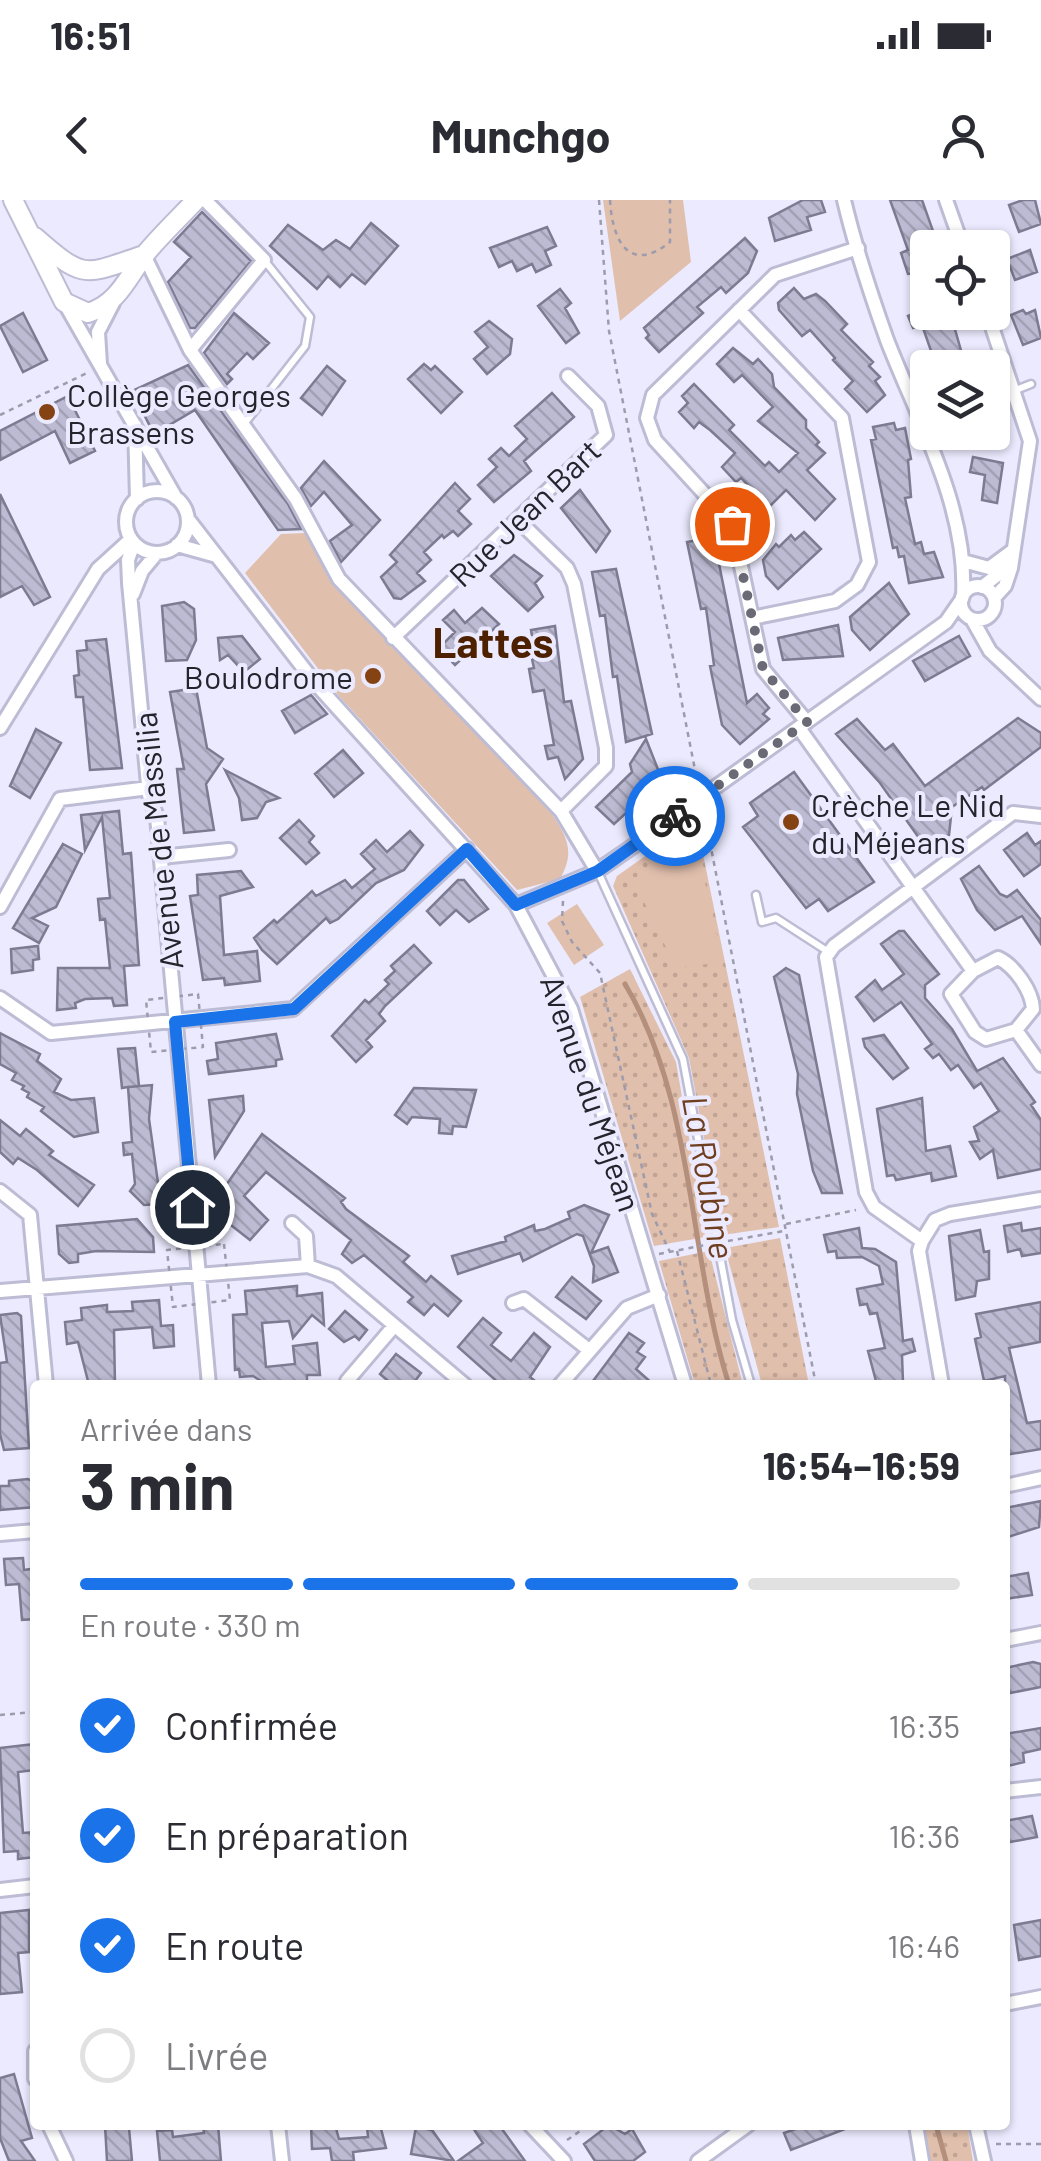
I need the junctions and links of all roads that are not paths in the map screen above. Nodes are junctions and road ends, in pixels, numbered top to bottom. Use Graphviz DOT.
graph roads {
  1 [pos="13,200"];
  2 [pos="185,200"];
  3 [pos="196,200"];
  4 [pos="204,200"];
  5 [pos="844,200"];
  6 [pos="946,200"];
  7 [pos="177,222"];
  8 [pos="957,230"];
  9 [pos="28,231"];
  10 [pos="858,248"];
  11 [pos="144,256"];
  12 [pos="264,260"];
  13 [pos="124,287"];
  14 [pos="64,302"];
  15 [pos="739,310"];
  16 [pos="994,330"];
  17 [pos="190,350"];
  18 [pos="100,366"];
  19 [pos="568,376"];
  20 [pos="1031,384"];
  21 [pos="1016,390"];
  22 [pos="244,425"];
  23 [pos="134,426"];
  24 [pos="176,498"];
  25 [pos="137,499"];
  26 [pos="188,518"];
  27 [pos="518,520"];
  28 [pos="132,541"];
  29 [pos="177,546"];
  30 [pos="1012,551"];
  31 [pos="157,553"];
  32 [pos="213,555"];
  33 [pos="964,565"];
  34 [pos="98,570"];
  35 [pos="979,586"];
  36 [pos="131,590"];
  37 [pos="962,598"];
  38 [pos="994,598"];
  39 [pos="988,616"];
  40 [pos="752,618"];
  41 [pos="971,618"];
  42 [pos="946,622"];
  43 [pos="394,638"];
  44 [pos="990,651"];
  45 [pos="1041,699"];
  46 [pos="803,725"];
  47 [pos="0,728"];
  48 [pos="149,788"];
  49 [pos="561,811"];
  50 [pos="1041,816"];
  51 [pos="467,849"];
  52 [pos="229,850"];
  53 [pos="161,857"];
  54 [pos="598,871"];
  55 [pos="916,888"];
  56 [pos="756,895"];
  57 [pos="516,905"];
  58 [pos="0,907"];
  59 [pos="828,952"];
  60 [pos="973,971"];
  61 [pos="0,998"];
  62 [pos="175,1022"];
  63 [pos="1016,1030"];
  64 [pos="1041,1065"];
  65 [pos="0,1191"];
  66 [pos="1041,1198"];
  67 [pos="292,1223"];
  68 [pos="922,1240"];
  69 [pos="308,1266"];
  70 [pos="198,1274"];
  71 [pos="38,1286"];
  72 [pos="0,1292"];
  73 [pos="659,1295"];
  74 [pos="513,1303"];
  75 [pos="394,1326"];
  76 [pos="588,1350"];
  77 [pos="46,1380"];
  78 [pos="209,1380"];
  79 [pos="348,1380"];
  80 [pos="459,1380"];
  81 [pos="564,1380"];
  82 [pos="683,1380"];
  83 [pos="750,1380"];
  84 [pos="941,1380"];
  85 [pos="1041,1478"];
  86 [pos="1010,1485"];
  87 [pos="30,1531"];
  88 [pos="0,1534"];
  89 [pos="1041,1632"];
  90 [pos="1010,1639"];
  91 [pos="1041,1787"];
  92 [pos="1010,1790"];
  93 [pos="30,1887"];
  94 [pos="0,1890"];
  95 [pos="1041,1996"];
  96 [pos="1010,2003"];
  97 [pos="50,2130"];
  98 [pos="279,2130"];
  99 [pos="535,2130"];
  100 [pos="741,2130"];
  101 [pos="917,2130"];
  102 [pos="977,2130"];
  103 [pos="66,2161"];
  104 [pos="282,2161"];
  105 [pos="564,2161"];
  106 [pos="698,2161"];
  107 [pos="922,2161"];
  108 [pos="984,2161"];
  1 -- 9 [label="street"];
  2 -- 7 [label="street"];
  3 -- 7 [label="street"];
  4 -- 12 [label="street"];
  5 -- 10 [label="street"];
  6 -- 8 [label="street"];
  7 -- 11 [label="street"];
  9 -- 11 [label="street"];
  9 -- 14 [label="street"];
  10 -- 15 [label="street"];
  10 -- 33 [label="street"];
  11 -- 13 [label="street"];
  11 -- 17 [label="street"];
  12 -- 17 [label="street"];
  12 -- 22 [label="lane"];
  13 -- 14 [label="street"];
  13 -- 18 [label="street"];
  14 -- 18 [label="street"];
  15 -- 40 [label="street"];
  15 -- 40 [label="street"];
  16 -- 21 [label="street"];
  17 -- 22 [label="street"];
  18 -- 23 [label="street"];
  19 -- 27 [label="street, Rue Jean Bart"];
  20 -- 21 [label="lane"];
  21 -- 30 [label="street"];
  22 -- 43 [label="street"];
  23 -- 24 [label="street"];
  23 -- 25 [label="street"];
  24 -- 25 [label="street"];
  24 -- 26 [label="street"];
  25 -- 28 [label="street"];
  26 -- 29 [label="street"];
  26 -- 32 [label="street, Avenue du Méjean"];
  27 -- 43 [label="street, Rue Jean Bart"];
  27 -- 49 [label="street"];
  28 -- 31 [label="street"];
  28 -- 34 [label="street"];
  28 -- 36 [label="street, Avenue de Massilia"];
  29 -- 31 [label="street"];
  29 -- 32 [label="street"];
  30 -- 33 [label="street"];
  30 -- 35 [label="street"];
  30 -- 38 [label="street"];
  31 -- 36 [label="street"];
  32 -- 51 [label="street, Avenue du Méjean"];
  33 -- 35 [label="street"];
  33 -- 37 [label="street"];
  34 -- 36 [label="street"];
  34 -- 47 [label="street"];
  35 -- 37 [label="street"];
  35 -- 38 [label="street"];
  36 -- 48 [label="street, Avenue de Massilia"];
  37 -- 41 [label="street"];
  37 -- 42 [label="street"];
  38 -- 39 [label="street"];
  39 -- 41 [label="street"];
  39 -- 44 [label="street"];
  40 -- 46 [label="street"];
  41 -- 42 [label="street"];
  41 -- 44 [label="street"];
  42 -- 46 [label="street"];
  43 -- 49 [label="street"];
  44 -- 45 [label="street"];
  46 -- 54 [label="street"];
  46 -- 55 [label="street"];
  48 -- 53 [label="street, Avenue de Massilia"];
  48 -- 58 [label="street"];
  49 -- 54 [label="street"];
  50 -- 55 [label="street"];
  51 -- 57 [label="street, Avenue du Méjean"];
  51 -- 62 [label="street"];
  52 -- 53 [label="street"];
  53 -- 62 [label="street, Avenue de Massilia"];
  54 -- 57 [label="street"];
  54 -- 83 [label="lane"];
  55 -- 59 [label="street"];
  55 -- 60 [label="street"];
  56 -- 59 [label="lane"];
  57 -- 73 [label="street, Avenue du Méjean"];
  59 -- 68 [label="street"];
  60 -- 63 [label="street"];
  60 -- 63 [label="street"];
  61 -- 62 [label="street"];
  62 -- 70 [label="street, Avenue de Massilia"];
  63 -- 64 [label="street"];
  65 -- 71 [label="street"];
  66 -- 68 [label="street"];
  67 -- 69 [label="street"];
  68 -- 84 [label="street"];
  69 -- 70 [label="street"];
  69 -- 75 [label="street"];
  70 -- 71 [label="street"];
  70 -- 78 [label="street, Avenue de Massilia"];
  71 -- 72 [label="street"];
  71 -- 77 [label="street"];
  73 -- 76 [label="street"];
  73 -- 82 [label="street, Avenue du Méjean"];
  74 -- 76 [label="street"];
  75 -- 79 [label="street"];
  75 -- 80 [label="street"];
  76 -- 81 [label="street"];
  85 -- 86 [label="street"];
  87 -- 88 [label="street"];
  89 -- 90 [label="street"];
  91 -- 92 [label="street"];
  93 -- 94 [label="street"];
  95 -- 96 [label="street"];
  97 -- 103 [label="street"];
  98 -- 104 [label="street"];
  99 -- 105 [label="street"];
  100 -- 106 [label="street"];
  101 -- 107 [label="street"];
  102 -- 108 [label="street"];
}
